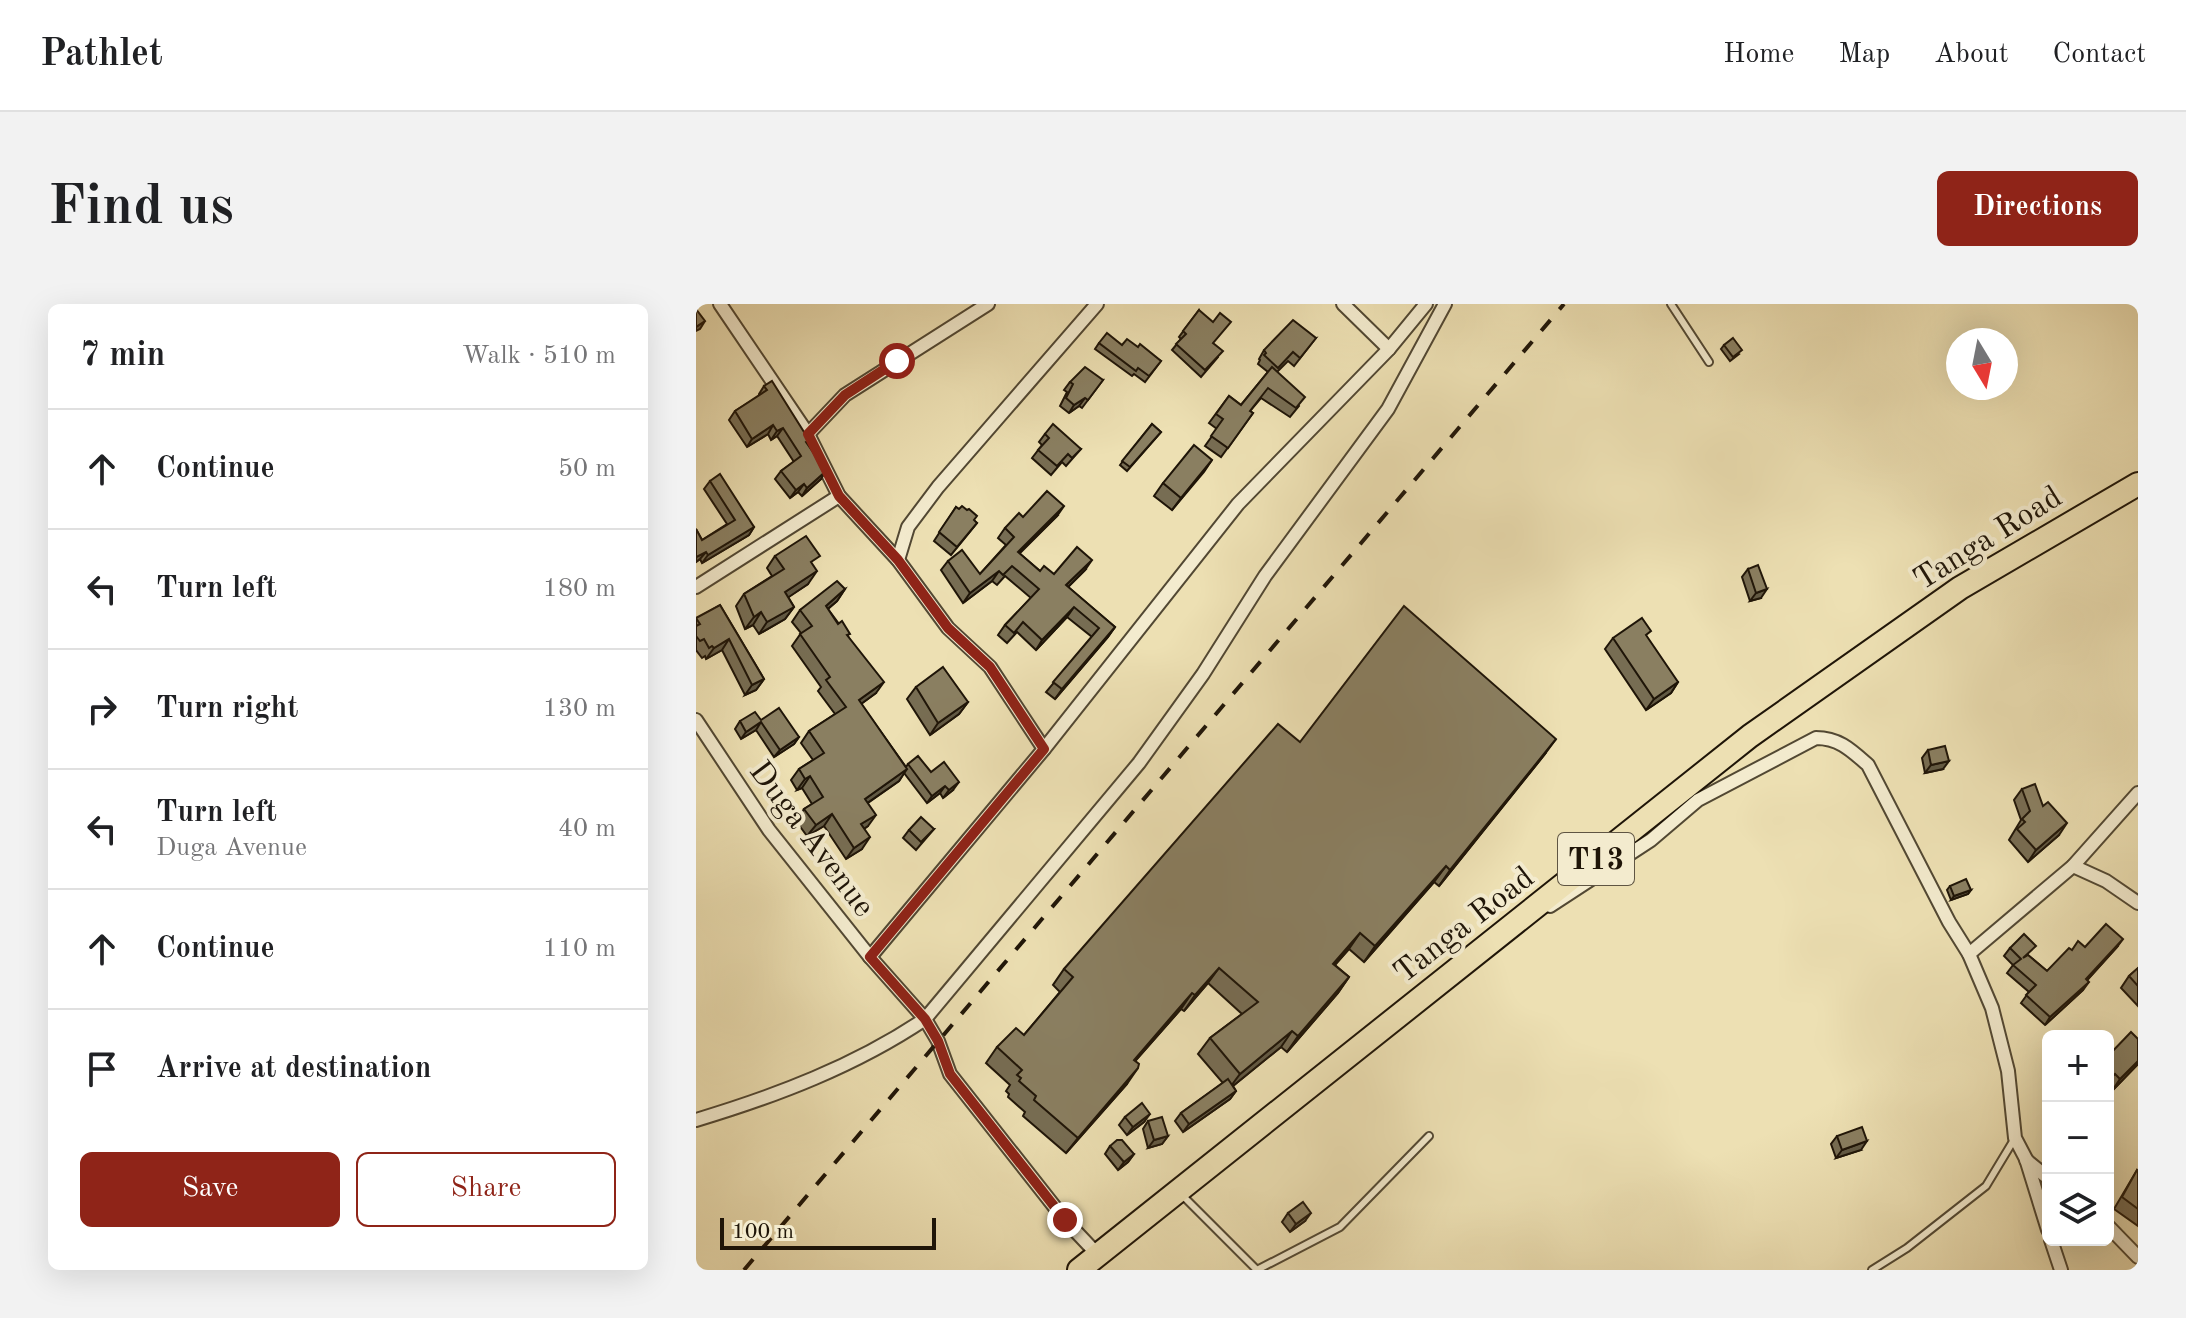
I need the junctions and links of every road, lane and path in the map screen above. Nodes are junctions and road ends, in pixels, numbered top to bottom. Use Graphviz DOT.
graph roads {
  1 [pos="720,304"];
  2 [pos="988,304"];
  3 [pos="1097,304"];
  4 [pos="1343,304"];
  5 [pos="1426,304"];
  6 [pos="1445,304"];
  7 [pos="1671,304"];
  8 [pos="1389,349"];
  9 [pos="1709,362"];
  10 [pos="808,434"];
  11 [pos="2138,484"];
  12 [pos="839,496"];
  13 [pos="898,560"];
  14 [pos="696,587"];
  15 [pos="696,720"];
  16 [pos="1044,749"];
  17 [pos="2138,793"];
  18 [pos="2073,866"];
  19 [pos="2138,903"];
  20 [pos="1509,929"];
  21 [pos="1969,954"];
  22 [pos="870,957"];
  23 [pos="925,1019"];
  24 [pos="696,1120"];
  25 [pos="1429,1136"];
  26 [pos="2015,1138"];
  27 [pos="2026,1159"];
  28 [pos="2043,1174"];
  29 [pos="1179,1191"];
  30 [pos="2042,1211"];
  31 [pos="2114,1232"];
  32 [pos="2053,1246"];
  33 [pos="1098,1255"];
  34 [pos="2138,1257"];
  35 [pos="1079,1270"];
  36 [pos="1257,1270"];
  37 [pos="1872,1270"];
  38 [pos="2061,1270"];
  1 -- 10 [label="street"];
  2 -- 10 [label="street"];
  3 -- 13 [label="street"];
  4 -- 8 [label="street"];
  5 -- 8 [label="street"];
  6 -- 23 [label="street"];
  7 -- 9 [label="lane"];
  8 -- 16 [label="street"];
  10 -- 12 [label="street"];
  11 -- 20 [label="highway, Tanga Road / T13"];
  12 -- 13 [label="street"];
  12 -- 14 [label="street"];
  13 -- 16 [label="street"];
  15 -- 22 [label="street, Duga Avenue"];
  16 -- 22 [label="street"];
  17 -- 18 [label="street"];
  18 -- 19 [label="street"];
  18 -- 21 [label="street"];
  20 -- 21 [label="street"];
  20 -- 29 [label="highway, Tanga Road / T13"];
  21 -- 26 [label="street"];
  22 -- 23 [label="street, Duga Avenue"];
  23 -- 24 [label="street"];
  23 -- 33 [label="street, Duga Avenue"];
  25 -- 36 [label="lane"];
  26 -- 27 [label="street"];
  26 -- 37 [label="lane"];
  27 -- 28 [label="street"];
  27 -- 30 [label="street"];
  29 -- 33 [label="highway, Tanga Road / T13"];
  29 -- 36 [label="lane"];
  31 -- 34 [label="street"];
  32 -- 38 [label="street"];
  33 -- 35 [label="highway, Tanga Road / T13"];
}
